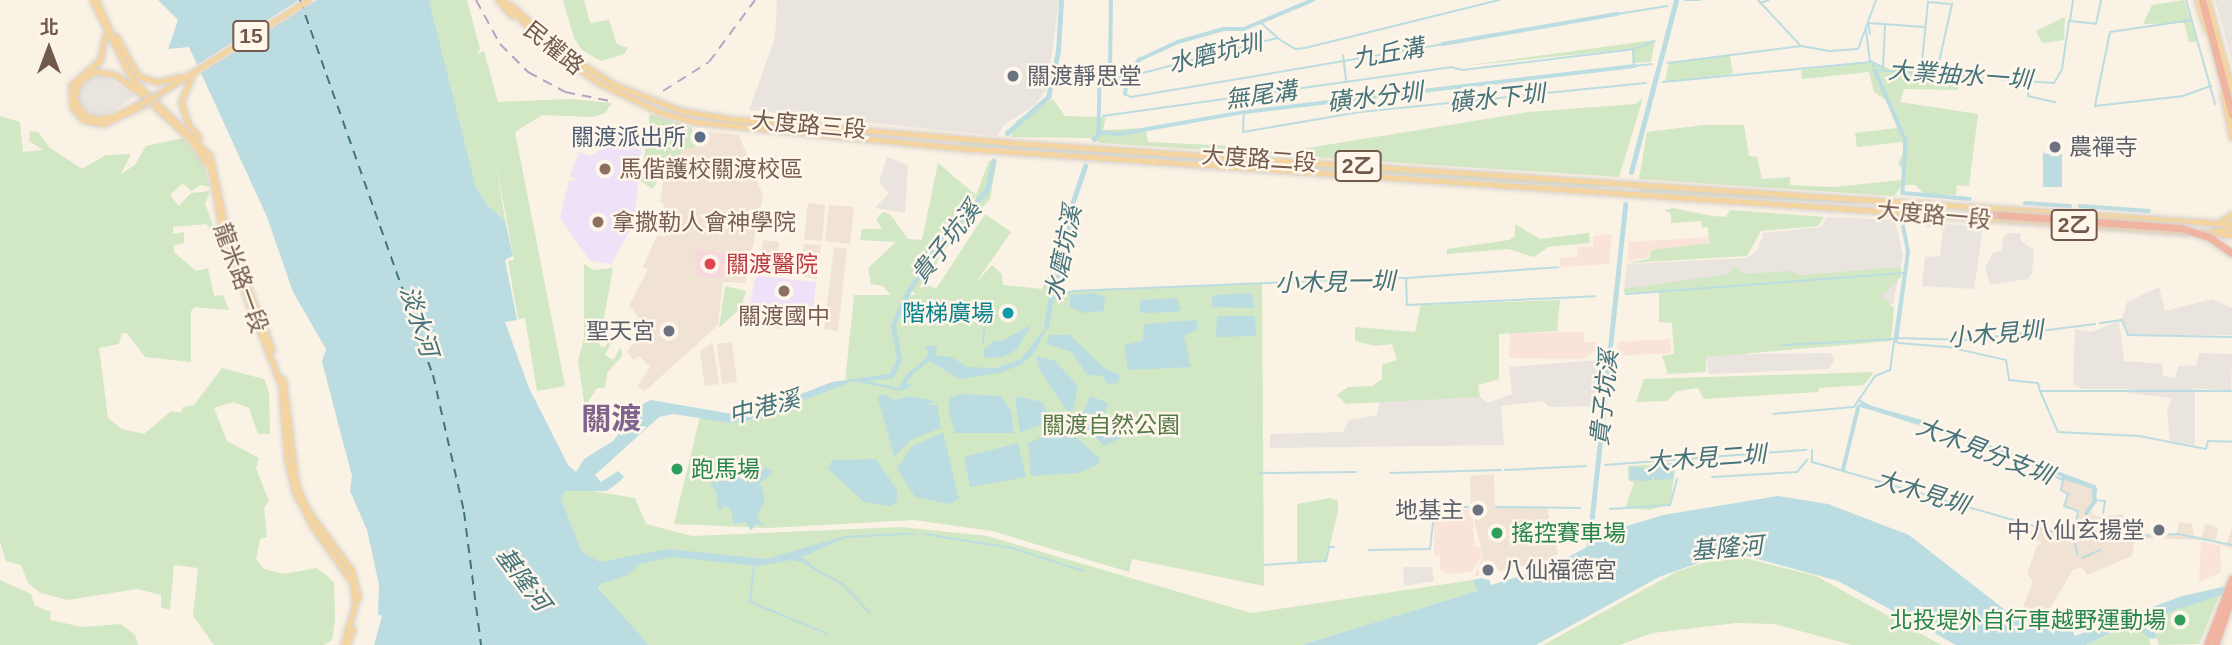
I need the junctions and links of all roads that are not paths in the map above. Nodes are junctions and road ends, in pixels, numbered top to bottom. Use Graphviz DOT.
graph roads {
  1 [pos="94,0"];
  2 [pos="308,0"];
  3 [pos="502,0"];
  4 [pos="2202,0"];
  5 [pos="105,25"];
  6 [pos="530,27"];
  7 [pos="194,72"];
  8 [pos="613,88"];
  9 [pos="2232,90"];
  10 [pos="138,91"];
  11 [pos="143,104"];
  12 [pos="2232,114"];
  13 [pos="2232,138"];
  14 [pos="1008,142"];
  15 [pos="1004,151"];
  16 [pos="219,183"];
  17 [pos="1636,185"];
  18 [pos="1635,193"];
  19 [pos="1972,212"];
  20 [pos="2000,214"];
  21 [pos="2232,214"];
  22 [pos="2217,223"];
  23 [pos="2232,227"];
  24 [pos="2210,232"];
  25 [pos="2232,235"];
  26 [pos="2232,246"];
  27 [pos="2232,253"];
  28 [pos="352,576"];
  29 [pos="2232,579"];
  30 [pos="2232,596"];
  31 [pos="345,645"];
  32 [pos="2207,645"];
  33 [pos="2215,645"];
  1 -- 5 [label="main road, 龍米路一段 / 15"];
  2 -- 7 [label="main road, 15"];
  3 -- 6 [label="main road, 民權路 / 2乙"];
  3 -- 6 [label="main road, 民權路 / 2乙"];
  4 -- 9 [label="main road"];
  4 -- 12 [label="highway"];
  4 -- 13 [label="main road"];
  5 -- 7 [label="main road, 15"];
  5 -- 10 [label="main road, 龍米路一段"];
  5 -- 11 [label="main road"];
  5 -- 16 [label="main road, 龍米路一段"];
  6 -- 8 [label="main road, 民權路 / 2乙"];
  7 -- 11 [label="main road, 15, bridge"];
  7 -- 16 [label="main road"];
  8 -- 14 [label="main road, 大度路三段 / 2乙"];
  8 -- 15 [label="main road, 大度路三段 / 2乙"];
  10 -- 11 [label="main road"];
  10 -- 28 [label="main road, 龍米路一段"];
  14 -- 17 [label="main road, 大度路二段 / 2乙"];
  15 -- 18 [label="main road, 大度路二段 / 2乙"];
  16 -- 28 [label="main road, 龍米路一段"];
  17 -- 19 [label="main road, 大度路一段 / 2乙"];
  18 -- 19 [label="main road, 大度路一段 / 2乙"];
  19 -- 20 [label="highway"];
  19 -- 22 [label="main road, 大度路一段 / 2乙"];
  19 -- 24 [label="main road, 大度路一段 / 2乙"];
  20 -- 26 [label="highway, bridge"];
  20 -- 27 [label="highway, bridge"];
  21 -- 22 [label="main road"];
  22 -- 23 [label="main road, 大度路一段 / 2乙"];
  23 -- 24 [label="main road"];
  24 -- 25 [label="main road, 大度路一段 / 2乙"];
  28 -- 31 [label="main road"];
  29 -- 32 [label="highway"];
  30 -- 33 [label="highway"];
}
